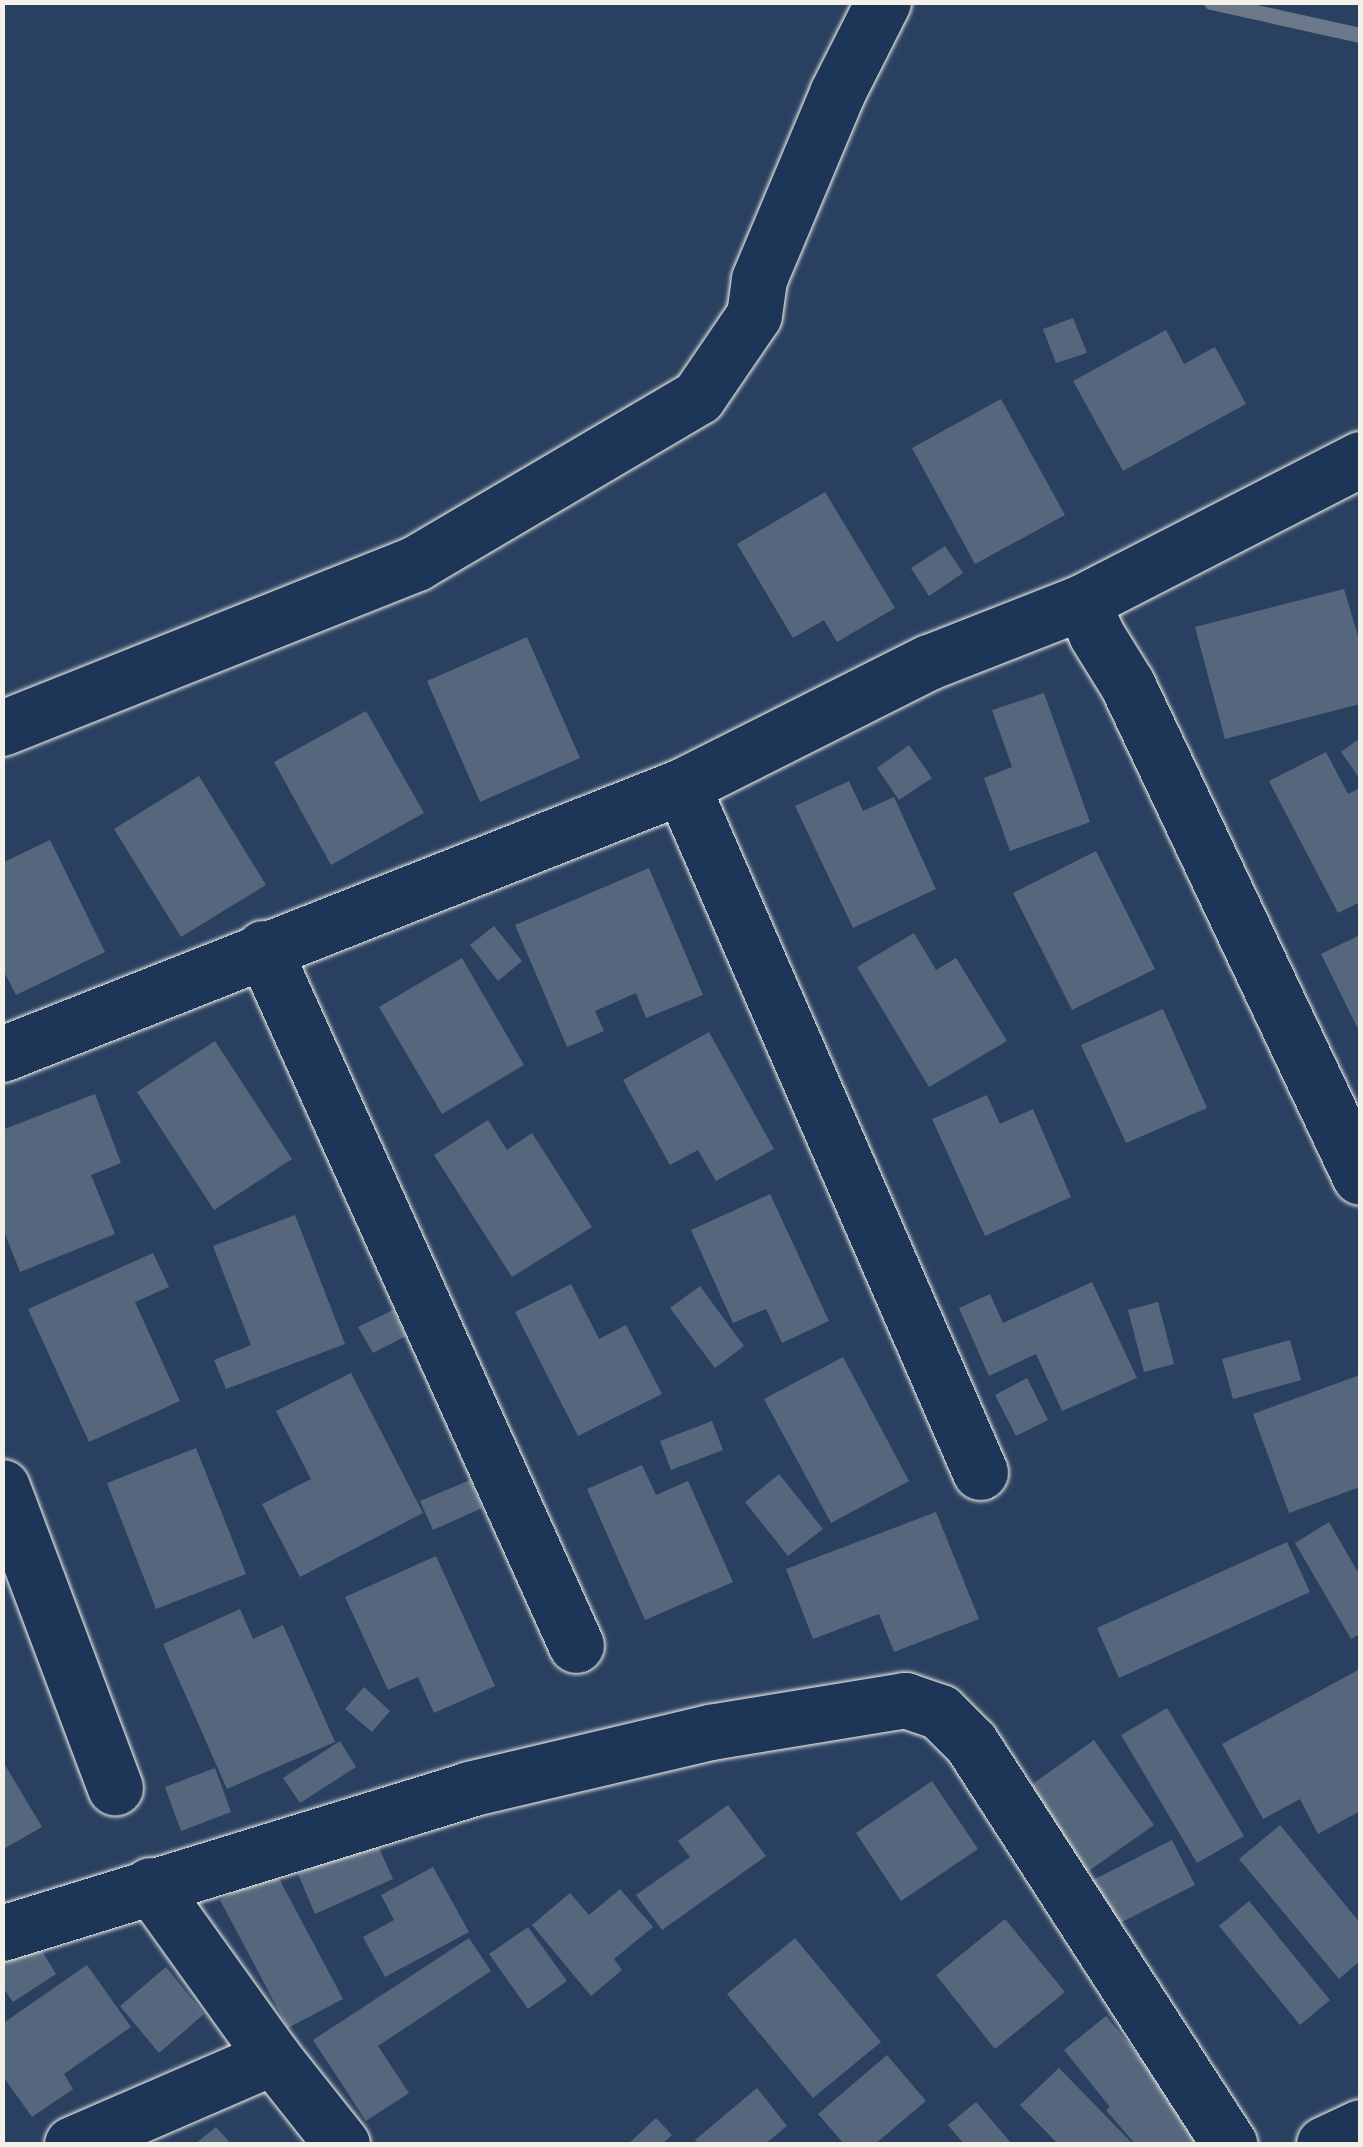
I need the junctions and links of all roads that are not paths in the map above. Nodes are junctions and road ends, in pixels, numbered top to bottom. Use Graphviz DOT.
graph roads {
  1 [pos="883,2"];
  2 [pos="1360,459"];
  3 [pos="1082,602"];
  4 [pos="2,728"];
  5 [pos="682,786"];
  6 [pos="263,948"];
  7 [pos="2,1054"];
  8 [pos="1360,1175"];
  9 [pos="980,1472"];
  10 [pos="2,1487"];
  11 [pos="576,1645"];
  12 [pos="115,1787"];
  13 [pos="150,1885"];
  14 [pos="2,1932"];
  15 [pos="272,2057"];
  16 [pos="1360,2127"];
  17 [pos="72,2144"];
  18 [pos="342,2144"];
  19 [pos="1229,2144"];
  20 [pos="1324,2144"];
  1 -- 4 [label="street"];
  2 -- 3 [label="street"];
  3 -- 5 [label="street"];
  3 -- 8 [label="street"];
  5 -- 6 [label="street"];
  5 -- 9 [label="street"];
  6 -- 7 [label="street"];
  6 -- 11 [label="street"];
  10 -- 12 [label="street"];
  13 -- 14 [label="street"];
  13 -- 15 [label="street"];
  13 -- 19 [label="street"];
  15 -- 17 [label="street"];
  15 -- 18 [label="street"];
  16 -- 20 [label="street"];
}
